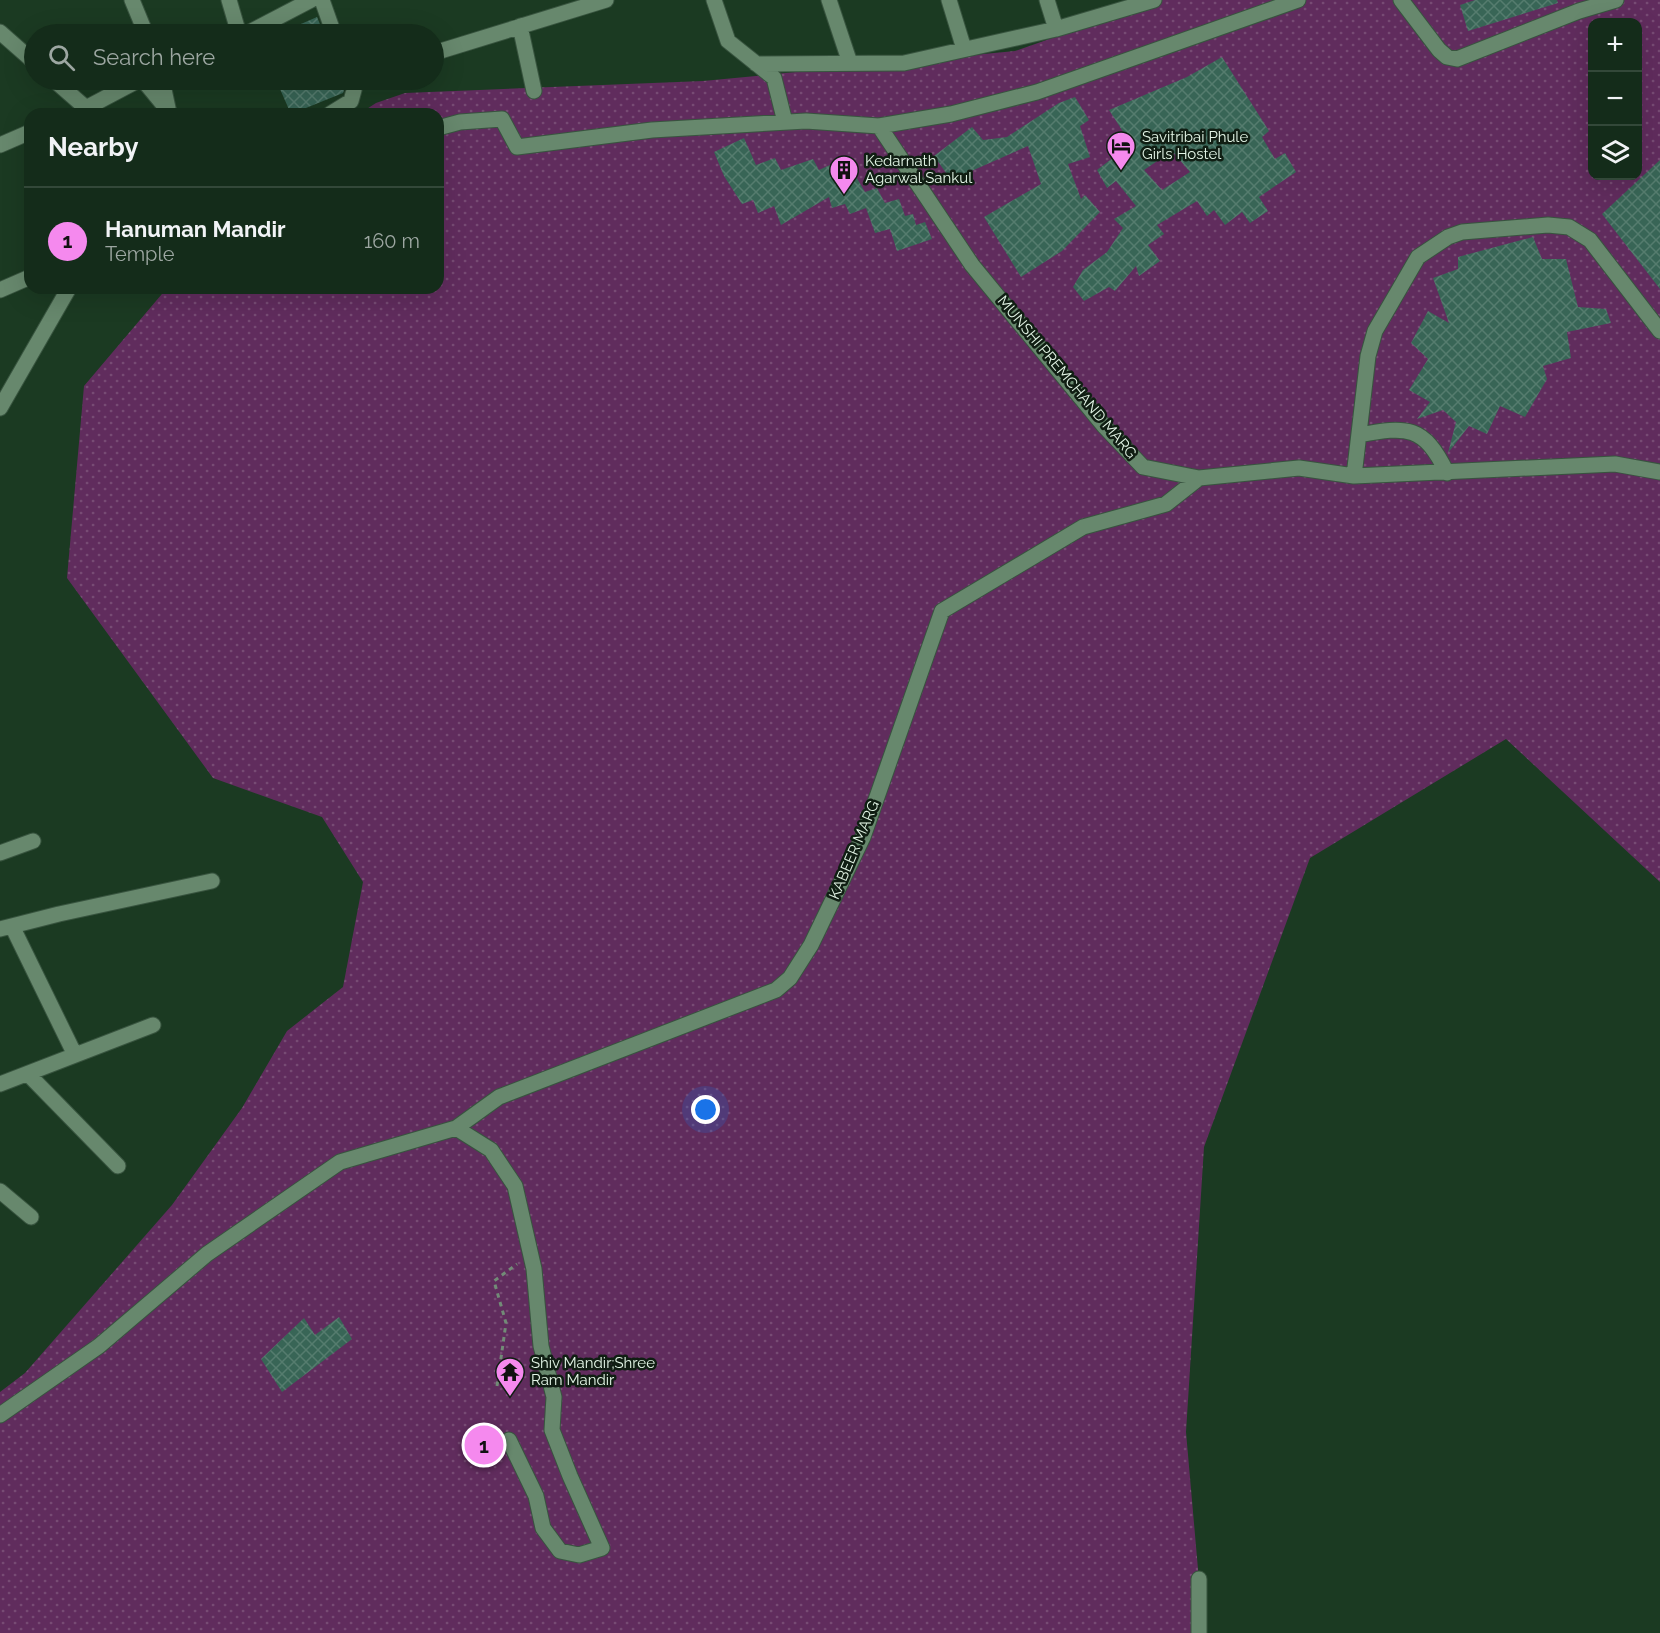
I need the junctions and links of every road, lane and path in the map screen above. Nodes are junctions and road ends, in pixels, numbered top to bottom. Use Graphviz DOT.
graph roads {
  1 [pos="132,0"];
  2 [pos="229,0"];
  3 [pos="311,0"];
  4 [pos="322,0"];
  5 [pos="606,0"];
  6 [pos="714,0"];
  7 [pos="829,0"];
  8 [pos="949,0"];
  9 [pos="1047,0"];
  10 [pos="1154,0"];
  11 [pos="1298,0"];
  12 [pos="1401,0"];
  13 [pos="1617,0"];
  14 [pos="1578,6"];
  15 [pos="142,24"];
  16 [pos="236,24"];
  17 [pos="265,24"];
  18 [pos="330,24"];
  19 [pos="520,27"];
  20 [pos="1056,29"];
  21 [pos="0,32"];
  22 [pos="964,49"];
  23 [pos="444,50"];
  24 [pos="24,53"];
  25 [pos="850,63"];
  26 [pos="756,64"];
  27 [pos="63,90"];
  28 [pos="123,90"];
  29 [pos="150,90"];
  30 [pos="164,90"];
  31 [pos="354,90"];
  32 [pos="534,91"];
  33 [pos="78,108"];
  34 [pos="89,108"];
  35 [pos="166,108"];
  36 [pos="169,108"];
  37 [pos="340,108"];
  38 [pos="785,122"];
  39 [pos="444,126"];
  40 [pos="879,126"];
  41 [pos="24,135"];
  42 [pos="0,145"];
  43 [pos="24,280"];
  44 [pos="0,290"];
  45 [pos="66,294"];
  46 [pos="1660,331"];
  47 [pos="0,408"];
  48 [pos="1359,435"];
  49 [pos="1660,472"];
  50 [pos="1447,473"];
  51 [pos="1354,476"];
  52 [pos="1199,478"];
  53 [pos="33,841"];
  54 [pos="0,854"];
  55 [pos="212,881"];
  56 [pos="6,928"];
  57 [pos="153,1025"];
  58 [pos="75,1055"];
  59 [pos="28,1074"];
  60 [pos="0,1084"];
  61 [pos="456,1128"];
  62 [pos="118,1166"];
  63 [pos="0,1191"];
  64 [pos="31,1217"];
  65 [pos="531,1254"];
  66 [pos="497,1386"];
  67 [pos="0,1415"];
  68 [pos="509,1440"];
  69 [pos="1199,1579"];
  70 [pos="1198,1633"];
  1 -- 15 [label="street"];
  2 -- 16 [label="street"];
  3 -- 17 [label="street"];
  4 -- 18 [label="street"];
  5 -- 19 [label="street"];
  6 -- 26 [label="street"];
  7 -- 25 [label="street"];
  8 -- 22 [label="street"];
  9 -- 20 [label="street"];
  10 -- 20 [label="street"];
  11 -- 40 [label="street"];
  12 -- 14 [label="street"];
  13 -- 14 [label="street"];
  19 -- 23 [label="street"];
  19 -- 32 [label="street"];
  20 -- 22 [label="street"];
  21 -- 24 [label="street"];
  22 -- 25 [label="street"];
  25 -- 26 [label="street"];
  26 -- 38 [label="street"];
  27 -- 33 [label="street"];
  28 -- 34 [label="street"];
  29 -- 35 [label="street"];
  30 -- 36 [label="street"];
  31 -- 37 [label="street"];
  38 -- 39 [label="street"];
  38 -- 40 [label="street"];
  40 -- 52 [label="street, MUNSHI PREMCHAND MARG"];
  41 -- 42 [label="street"];
  43 -- 44 [label="street"];
  45 -- 47 [label="street"];
  46 -- 48 [label="street"];
  48 -- 50 [label="street"];
  48 -- 51 [label="street"];
  49 -- 50 [label="street, MUNSHI PREMCHAND MARG"];
  50 -- 51 [label="street, MUNSHI PREMCHAND MARG"];
  51 -- 52 [label="street, MUNSHI PREMCHAND MARG"];
  52 -- 61 [label="street, KABEER MARG"];
  53 -- 54 [label="street"];
  55 -- 56 [label="street"];
  56 -- 58 [label="street"];
  57 -- 58 [label="street"];
  58 -- 59 [label="street"];
  59 -- 60 [label="street"];
  59 -- 62 [label="street"];
  61 -- 65 [label="street"];
  61 -- 67 [label="street, KABEER MARG"];
  63 -- 64 [label="street"];
  65 -- 66 [label="path"];
  65 -- 68 [label="street"];
  69 -- 70 [label="street"];
}
